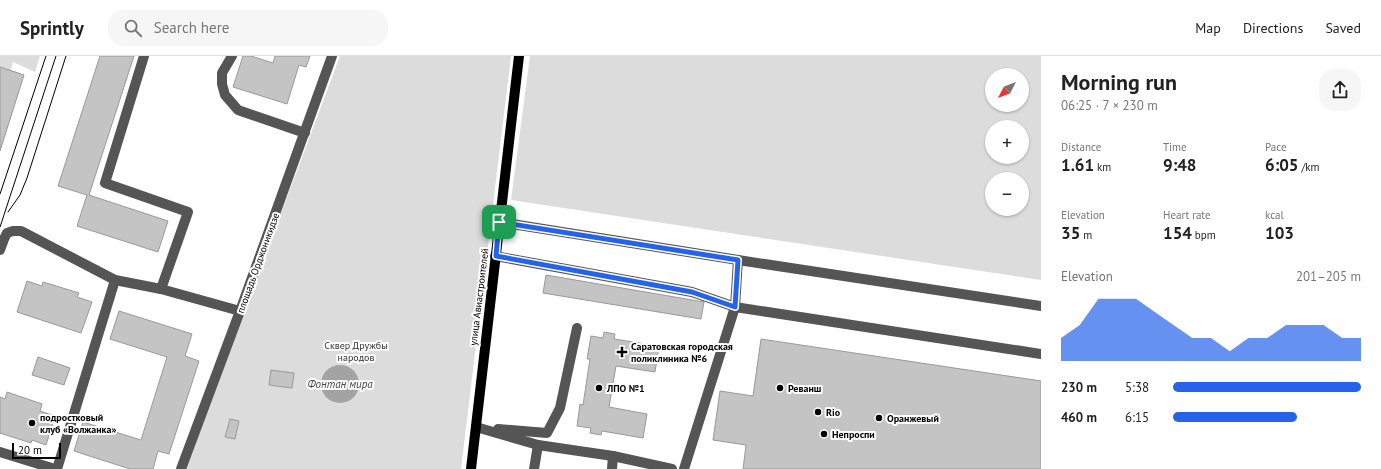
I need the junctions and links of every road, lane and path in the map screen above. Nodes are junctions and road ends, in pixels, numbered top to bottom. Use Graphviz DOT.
graph roads {
  1 [pos="144,56"];
  2 [pos="232,56"];
  3 [pos="332,56"];
  4 [pos="518,56"];
  5 [pos="305,133"];
  6 [pos="499,222"];
  7 [pos="0,250"];
  8 [pos="496,256"];
  9 [pos="738,260"];
  10 [pos="115,280"];
  11 [pos="161,289"];
  12 [pos="1041,306"];
  13 [pos="735,307"];
  14 [pos="240,311"];
  15 [pos="577,328"];
  16 [pos="1041,354"];
  17 [pos="476,427"];
  18 [pos="538,445"];
  19 [pos="0,452"];
  20 [pos="613,456"];
  21 [pos="56,469"];
  22 [pos="181,469"];
  23 [pos="471,469"];
  24 [pos="534,469"];
  25 [pos="612,469"];
  26 [pos="672,469"];
  27 [pos="684,469"];
  1 -- 11 [label="street"];
  2 -- 5 [label="street"];
  3 -- 5 [label="street, площадь Орджоникидзе"];
  4 -- 6 [label="main road, улица Авиастроителей"];
  5 -- 14 [label="street, площадь Орджоникидзе"];
  6 -- 8 [label="main road, улица Авиастроителей"];
  6 -- 9 [label="street"];
  7 -- 10 [label="street"];
  8 -- 13 [label="street"];
  8 -- 17 [label="main road, улица Авиастроителей"];
  9 -- 12 [label="street"];
  9 -- 13 [label="street"];
  10 -- 11 [label="street"];
  10 -- 21 [label="street"];
  11 -- 14 [label="street"];
  13 -- 16 [label="street"];
  13 -- 27 [label="street"];
  14 -- 22 [label="street, площадь Орджоникидзе"];
  15 -- 17 [label="street"];
  17 -- 18 [label="street"];
  17 -- 23 [label="main road, улица Авиастроителей"];
  18 -- 20 [label="street"];
  18 -- 24 [label="street"];
  19 -- 21 [label="street"];
  20 -- 25 [label="street"];
  20 -- 26 [label="street"];
}
